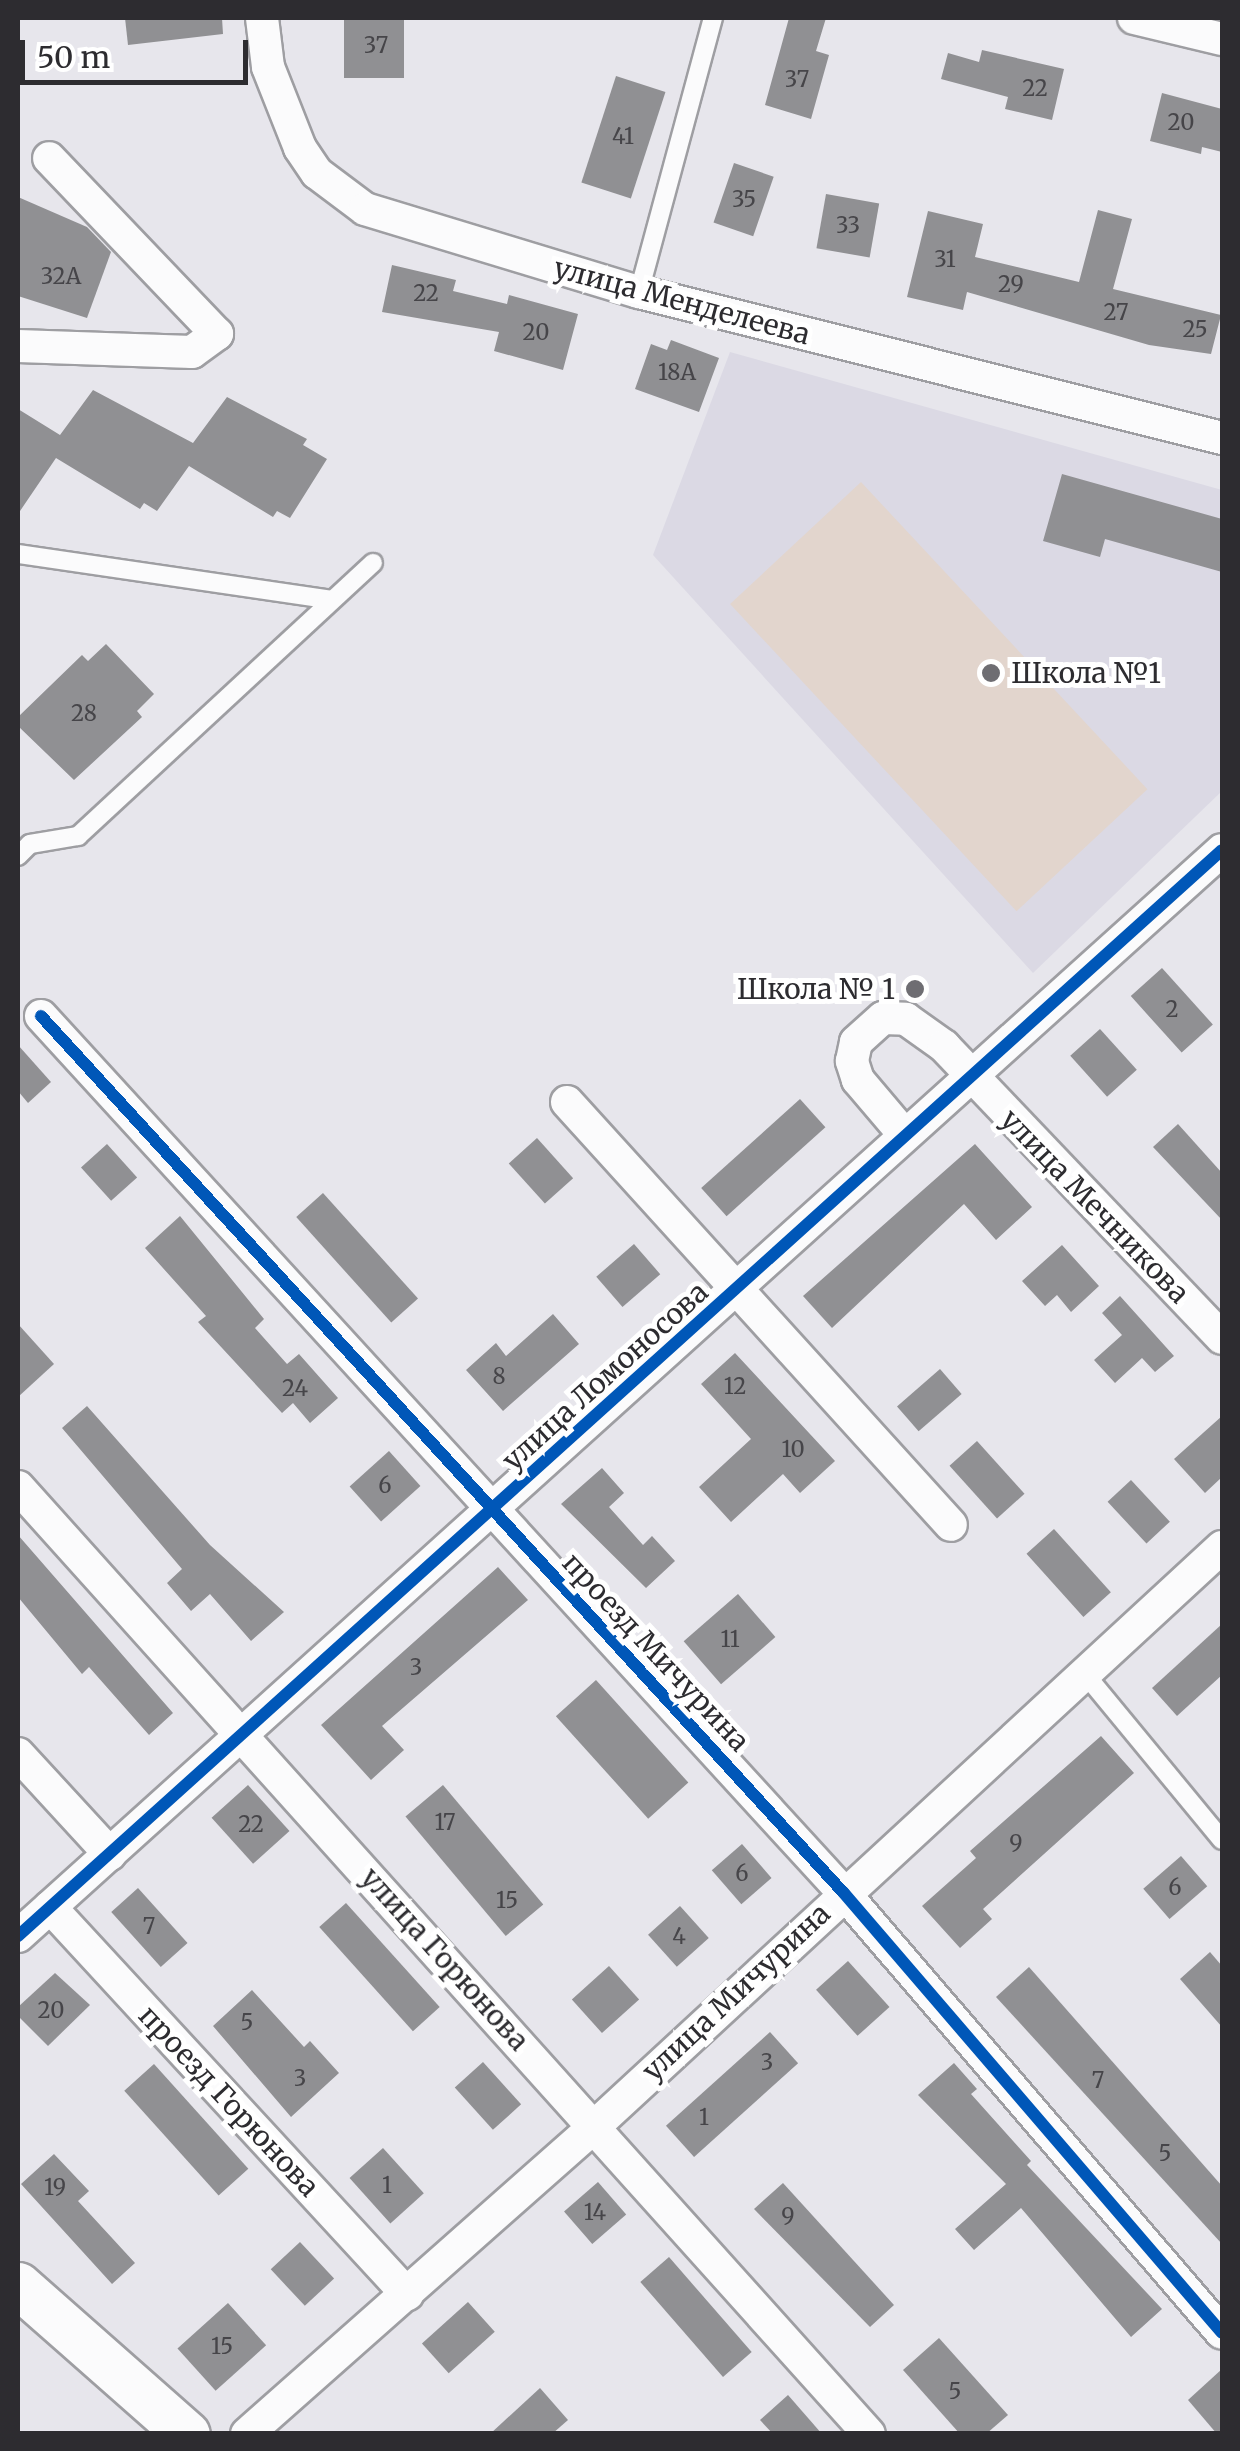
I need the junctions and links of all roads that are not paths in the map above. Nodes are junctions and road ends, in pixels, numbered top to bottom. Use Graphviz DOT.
graph roads {
  1 [pos="262,18"];
  2 [pos="713,18"];
  3 [pos="1134,18"];
  4 [pos="1222,39"];
  5 [pos="49,158"];
  6 [pos="639,292"];
  7 [pos="18,346"];
  8 [pos="1222,438"];
  9 [pos="18,554"];
  10 [pos="373,563"];
  11 [pos="332,600"];
  12 [pos="1222,850"];
  13 [pos="18,856"];
  14 [pos="31,1013"];
  15 [pos="967,1074"];
  16 [pos="567,1102"];
  17 [pos="903,1133"];
  18 [pos="739,1287"];
  19 [pos="1222,1338"];
  20 [pos="18,1486"];
  21 [pos="494,1512"];
  22 [pos="951,1526"];
  23 [pos="1222,1547"];
  24 [pos="1085,1674"];
  25 [pos="243,1736"];
  26 [pos="18,1754"];
  27 [pos="1222,1840"];
  28 [pos="110,1854"];
  29 [pos="842,1892"];
  30 [pos="50,1907"];
  31 [pos="18,1936"];
  32 [pos="596,2124"];
  33 [pos="18,2285"];
  34 [pos="407,2294"];
  35 [pos="1222,2333"];
  36 [pos="187,2434"];
  37 [pos="247,2434"];
  38 [pos="869,2434"];
  1 -- 6 [label="street, улица Менделеева"];
  2 -- 6 [label="lane"];
  3 -- 4 [label="street"];
  5 -- 7 [label="street"];
  6 -- 8 [label="street, улица Менделеева"];
  9 -- 11 [label="lane"];
  10 -- 11 [label="lane"];
  11 -- 13 [label="lane"];
  12 -- 15 [label="street, улица Ломоносова"];
  14 -- 21 [label="street, проезд Мичурина"];
  15 -- 17 [label="street, улица Ломоносова"];
  15 -- 17 [label="street, улица Мечникова"];
  15 -- 19 [label="street, улица Мечникова"];
  16 -- 18 [label="street"];
  17 -- 18 [label="street, улица Ломоносова"];
  18 -- 21 [label="street, улица Ломоносова"];
  18 -- 22 [label="street"];
  20 -- 25 [label="street, улица Горюнова"];
  21 -- 25 [label="street, улица Ломоносова"];
  21 -- 29 [label="street, проезд Мичурина"];
  23 -- 24 [label="street, улица Мичурина"];
  24 -- 27 [label="lane"];
  24 -- 29 [label="street, улица Мичурина"];
  25 -- 28 [label="street, улица Ломоносова"];
  25 -- 32 [label="street, улица Горюнова"];
  26 -- 28 [label="street"];
  28 -- 30 [label="street, улица Ломоносова"];
  29 -- 32 [label="street, улица Мичурина"];
  29 -- 35 [label="street, проезд Мичурина"];
  30 -- 31 [label="street, улица Ломоносова"];
  30 -- 34 [label="street, проезд Горюнова"];
  32 -- 34 [label="street, улица Мичурина"];
  32 -- 38 [label="street, улица Горюнова"];
  33 -- 36 [label="main road"];
  34 -- 37 [label="street, улица Мичурина"];
}
